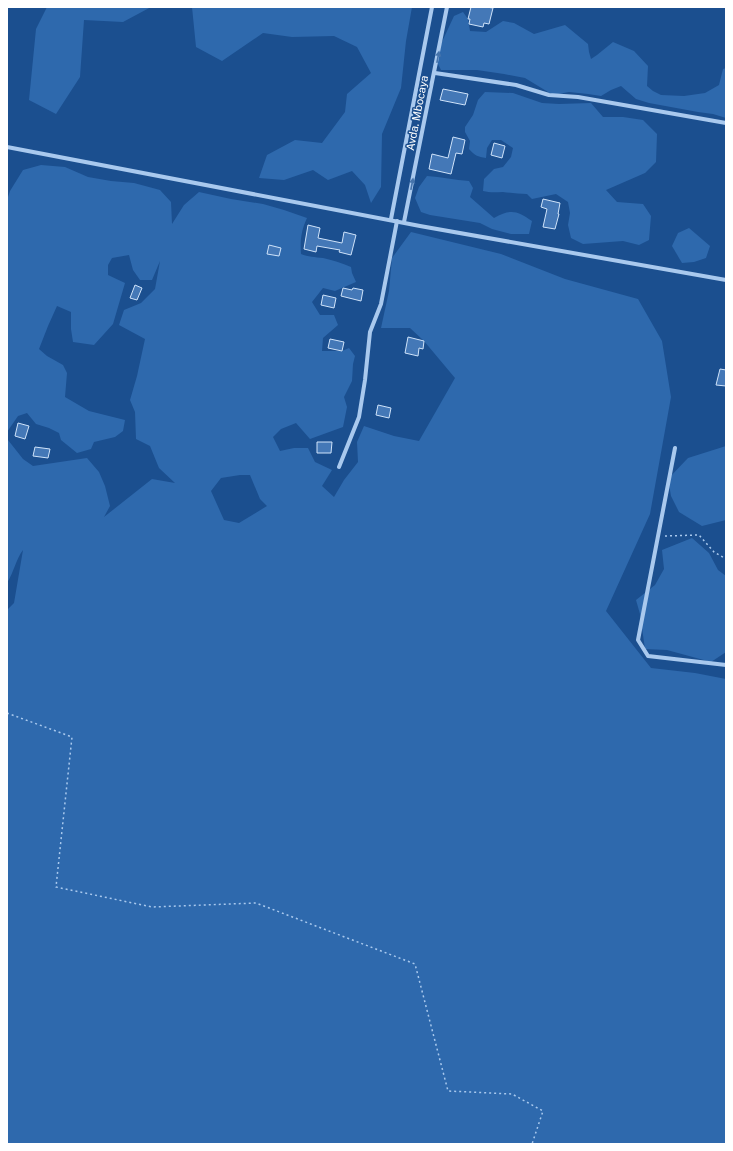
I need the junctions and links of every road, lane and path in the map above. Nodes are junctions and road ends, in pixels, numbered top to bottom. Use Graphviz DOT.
graph roads {
  1 [pos="432,7"];
  2 [pos="447,7"];
  3 [pos="435,73"];
  4 [pos="726,123"];
  5 [pos="7,147"];
  6 [pos="391,219"];
  7 [pos="397,221"];
  8 [pos="404,222"];
  9 [pos="726,280"];
  10 [pos="675,448"];
  11 [pos="338,467"];
  12 [pos="658,536"];
  13 [pos="726,559"];
  14 [pos="726,665"];
  15 [pos="7,712"];
  16 [pos="532,1144"];
  1 -- 6 [label="street"];
  3 -- 2 [label="street, Avda. Mbocaya, one-way"];
  3 -- 4 [label="street"];
  8 -- 3 [label="street, Avda. Mbocaya, one-way"];
  5 -- 6 [label="street"];
  6 -- 7 [label="street"];
  7 -- 8 [label="street"];
  7 -- 11 [label="street"];
  8 -- 9 [label="street"];
  10 -- 12 [label="street"];
  12 -- 13 [label="path"];
  12 -- 14 [label="street"];
  15 -- 16 [label="path"];
}
